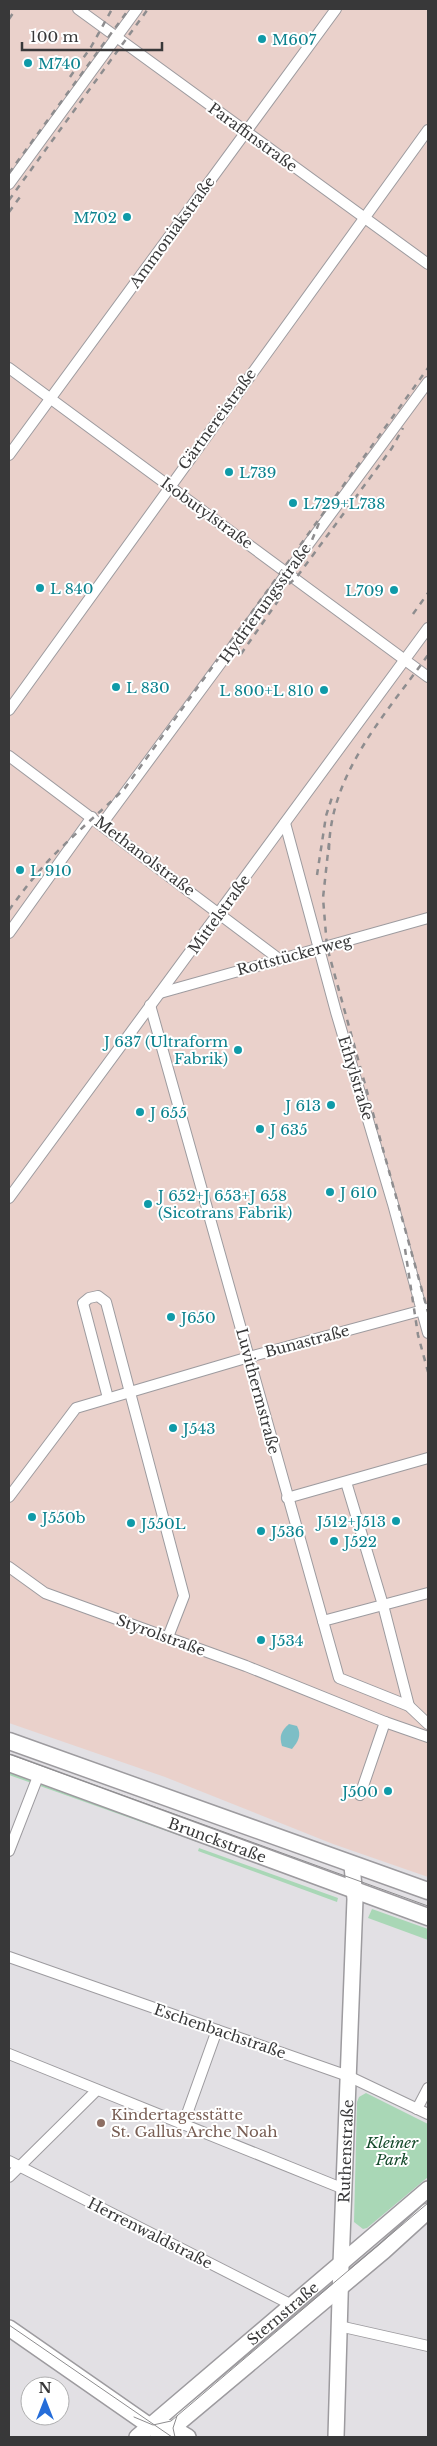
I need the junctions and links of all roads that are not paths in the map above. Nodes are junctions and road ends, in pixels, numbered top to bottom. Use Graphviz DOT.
graph roads {
  1 [pos="78,9"];
  2 [pos="137,9"];
  3 [pos="336,9"];
  4 [pos="116,37"];
  5 [pos="428,130"];
  6 [pos="246,131"];
  7 [pos="9,184"];
  8 [pos="364,218"];
  9 [pos="428,264"];
  10 [pos="9,368"];
  11 [pos="428,382"];
  12 [pos="50,398"];
  13 [pos="9,455"];
  14 [pos="169,486"];
  15 [pos="288,572"];
  16 [pos="428,628"];
  17 [pos="404,660"];
  18 [pos="428,677"];
  19 [pos="9,710"];
  20 [pos="9,756"];
  21 [pos="92,817"];
  22 [pos="285,823"];
  23 [pos="102,824"];
  24 [pos="220,913"];
  25 [pos="428,918"];
  26 [pos="9,933"];
  27 [pos="320,949"];
  28 [pos="280,959"];
  29 [pos="160,993"];
  30 [pos="150,1005"];
  31 [pos="9,1198"];
  32 [pos="425,1309"];
  33 [pos="428,1333"];
  34 [pos="249,1357"];
  35 [pos="129,1392"];
  36 [pos="108,1398"];
  37 [pos="428,1458"];
  38 [pos="346,1482"];
  39 [pos="9,1497"];
  40 [pos="287,1498"];
  41 [pos="9,1568"];
  42 [pos="428,1594"];
  43 [pos="383,1605"];
  44 [pos="323,1621"];
  45 [pos="168,1637"];
  46 [pos="409,1706"];
  47 [pos="385,1722"];
  48 [pos="428,1724"];
  49 [pos="428,1737"];
  50 [pos="9,1741"];
  51 [pos="9,1763"];
  52 [pos="39,1774"];
  53 [pos="360,1795"];
  54 [pos="9,1851"];
  55 [pos="352,1865"];
  56 [pos="356,1889"];
  57 [pos="428,1891"];
  58 [pos="428,1917"];
  59 [pos="9,1956"];
  60 [pos="217,2030"];
  61 [pos="9,2054"];
  62 [pos="348,2076"];
  63 [pos="428,2088"];
  64 [pos="97,2090"];
  65 [pos="417,2109"];
  66 [pos="428,2114"];
  67 [pos="183,2125"];
  68 [pos="9,2162"];
  69 [pos="19,2167"];
  70 [pos="9,2177"];
  71 [pos="344,2189"];
  72 [pos="428,2189"];
  73 [pos="428,2211"];
  74 [pos="342,2231"];
  75 [pos="367,2241"];
  76 [pos="340,2264"];
  77 [pos="340,2288"];
  78 [pos="292,2305"];
  79 [pos="310,2312"];
  80 [pos="339,2326"];
  81 [pos="9,2328"];
  82 [pos="428,2346"];
  83 [pos="150,2425"];
  84 [pos="167,2434"];
  85 [pos="137,2437"];
  86 [pos="188,2437"];
  87 [pos="336,2437"];
  1 -- 4 [label="street, Paraffinstraße"];
  2 -- 4 [label="street"];
  3 -- 6 [label="street, Ammoniakstraße"];
  4 -- 6 [label="street, Paraffinstraße"];
  4 -- 7 [label="street"];
  5 -- 8 [label="street, Gärtnereistraße"];
  6 -- 8 [label="street, Paraffinstraße"];
  6 -- 12 [label="street, Ammoniakstraße"];
  8 -- 9 [label="street, Paraffinstraße"];
  8 -- 14 [label="street, Gärtnereistraße"];
  10 -- 12 [label="street, Isobutylstraße"];
  11 -- 15 [label="street, Hydrierungsstraße"];
  12 -- 13 [label="street, Ammoniakstraße"];
  12 -- 14 [label="street, Isobutylstraße"];
  14 -- 15 [label="street, Isobutylstraße"];
  14 -- 19 [label="street, Gärtnereistraße"];
  15 -- 17 [label="street, Isobutylstraße"];
  15 -- 23 [label="street, Hydrierungsstraße"];
  16 -- 17 [label="street, Mittelstraße"];
  17 -- 18 [label="street, Isobutylstraße"];
  17 -- 22 [label="street, Mittelstraße"];
  20 -- 21 [label="street, Methanolstraße"];
  21 -- 23 [label="street, Methanolstraße"];
  21 -- 26 [label="street"];
  22 -- 24 [label="street, Mittelstraße"];
  22 -- 27 [label="street, Ethylstraße"];
  23 -- 24 [label="street, Methanolstraße"];
  24 -- 28 [label="street, Methanolstraße"];
  24 -- 29 [label="street, Mittelstraße"];
  25 -- 27 [label="street, Rottstückerweg"];
  27 -- 28 [label="street, Rottstückerweg"];
  27 -- 32 [label="street, Ethylstraße"];
  28 -- 29 [label="street, Rottstückerweg"];
  29 -- 30 [label="street, Mittelstraße"];
  30 -- 31 [label="street, Mittelstraße"];
  30 -- 34 [label="street, Luvithermstraße"];
  32 -- 33 [label="street, Ethylstraße"];
  32 -- 34 [label="street, Bunastraße"];
  34 -- 35 [label="street, Bunastraße"];
  34 -- 40 [label="street, Luvithermstraße"];
  35 -- 36 [label="street"];
  35 -- 36 [label="street"];
  35 -- 45 [label="street"];
  36 -- 39 [label="street"];
  37 -- 38 [label="street"];
  38 -- 40 [label="street"];
  38 -- 43 [label="street"];
  40 -- 44 [label="street, Luvithermstraße"];
  41 -- 45 [label="street, Styrolstraße"];
  42 -- 43 [label="street"];
  43 -- 44 [label="street"];
  43 -- 46 [label="street"];
  44 -- 46 [label="street, Luvithermstraße"];
  45 -- 47 [label="street, Styrolstraße"];
  46 -- 48 [label="street, Luvithermstraße"];
  47 -- 49 [label="street"];
  47 -- 53 [label="street"];
  50 -- 55 [label="main road, Brunckstraße"];
  51 -- 52 [label="main road, Brunckstraße"];
  52 -- 54 [label="street"];
  52 -- 56 [label="main road, Brunckstraße"];
  55 -- 56 [label="street, Ruthenstraße"];
  55 -- 57 [label="main road, Brunckstraße"];
  56 -- 58 [label="main road, Brunckstraße"];
  56 -- 62 [label="street, Ruthenstraße"];
  59 -- 60 [label="street, Eschenbachstraße"];
  60 -- 62 [label="street, Eschenbachstraße"];
  60 -- 67 [label="street"];
  61 -- 64 [label="street"];
  62 -- 65 [label="street, Eschenbachstraße"];
  62 -- 71 [label="street, Ruthenstraße"];
  63 -- 65 [label="street"];
  64 -- 67 [label="street"];
  64 -- 69 [label="street"];
  65 -- 66 [label="street, Eschenbachstraße"];
  67 -- 71 [label="street"];
  68 -- 69 [label="street, Herrenwaldstraße"];
  69 -- 70 [label="street"];
  69 -- 78 [label="street, Herrenwaldstraße"];
  71 -- 74 [label="street, Ruthenstraße"];
  72 -- 75 [label="street, Sternstraße"];
  73 -- 77 [label="street, Sternstraße"];
  74 -- 75 [label="street"];
  74 -- 76 [label="street, Ruthenstraße"];
  75 -- 76 [label="street, Sternstraße"];
  76 -- 77 [label="street, Ruthenstraße"];
  76 -- 78 [label="street, Sternstraße"];
  77 -- 79 [label="street, Sternstraße"];
  77 -- 80 [label="street, Ruthenstraße"];
  78 -- 83 [label="street, Sternstraße"];
  79 -- 80 [label="street"];
  79 -- 84 [label="street, Sternstraße"];
  80 -- 82 [label="street"];
  80 -- 87 [label="street, Ruthenstraße"];
  81 -- 83 [label="street"];
  83 -- 84 [label="street"];
  83 -- 85 [label="street, Sternstraße"];
  84 -- 86 [label="street"];
}
